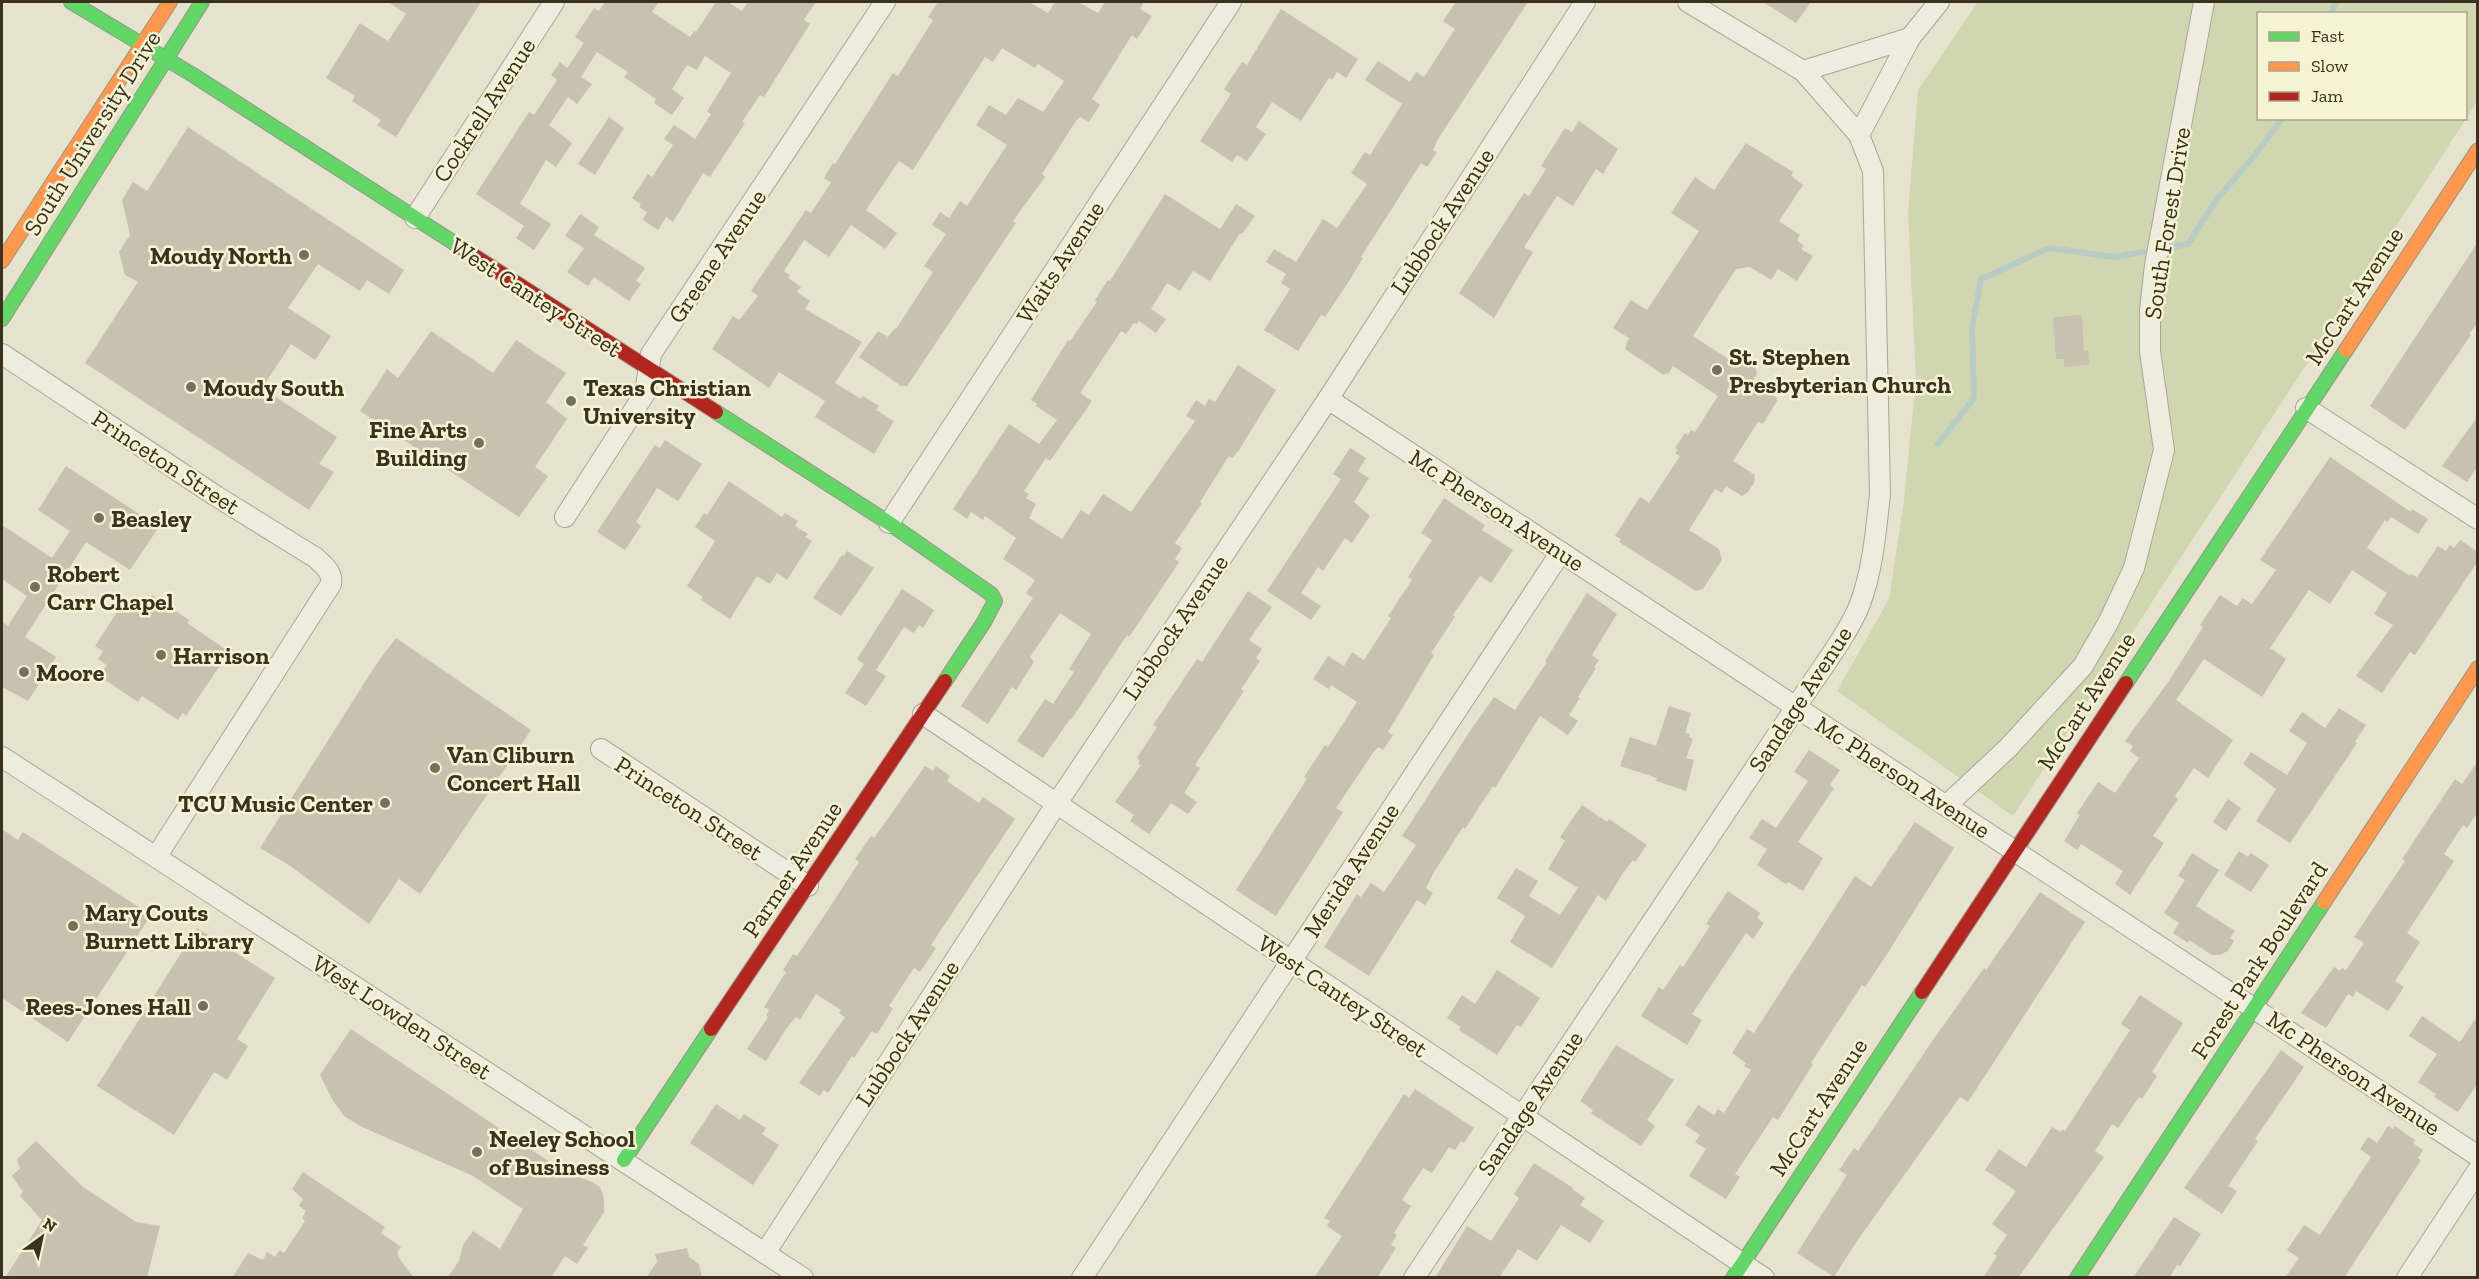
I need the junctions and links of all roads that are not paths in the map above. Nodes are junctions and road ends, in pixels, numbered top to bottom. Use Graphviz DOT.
graph roads {
  1 [pos="71,2"];
  2 [pos="170,2"];
  3 [pos="202,2"];
  4 [pos="554,2"];
  5 [pos="885,2"];
  6 [pos="1231,2"];
  7 [pos="1585,2"];
  8 [pos="1688,2"];
  9 [pos="1939,2"];
  10 [pos="2204,2"];
  11 [pos="1910,38"];
  12 [pos="141,46"];
  13 [pos="165,59"];
  14 [pos="1803,71"];
  15 [pos="1859,135"];
  16 [pos="2478,150"];
  17 [pos="415,218"];
  18 [pos="2,261"];
  19 [pos="2,319"];
  20 [pos="2,354"];
  21 [pos="650,371"];
  22 [pos="1328,399"];
  23 [pos="2306,408"];
  24 [pos="565,517"];
  25 [pos="2478,519"];
  26 [pos="889,523"];
  27 [pos="1561,552"];
  28 [pos="995,601"];
  29 [pos="2478,668"];
  30 [pos="1796,706"];
  31 [pos="923,714"];
  32 [pos="601,749"];
  33 [pos="2,757"];
  34 [pos="1056,803"];
  35 [pos="1947,805"];
  36 [pos="2015,850"];
  37 [pos="156,857"];
  38 [pos="808,886"];
  39 [pos="1291,961"];
  40 [pos="2255,1007"];
  41 [pos="1521,1116"];
  42 [pos="2478,1156"];
  43 [pos="624,1160"];
  44 [pos="2478,1170"];
  45 [pos="765,1253"];
  46 [pos="1737,1270"];
  47 [pos="803,1278"];
  48 [pos="1082,1278"];
  49 [pos="1414,1278"];
  50 [pos="1764,1278"];
  51 [pos="2077,1278"];
  52 [pos="2407,1278"];
  1 -- 12 [label="street, West Cantey Street"];
  2 -- 12 [label="street, South University Drive"];
  3 -- 13 [label="street, South University Drive"];
  4 -- 17 [label="street, Cockrell Avenue"];
  5 -- 21 [label="street, Greene Avenue"];
  6 -- 26 [label="street, Waits Avenue"];
  7 -- 22 [label="street, Lubbock Avenue"];
  8 -- 14 [label="street, Sandage Avenue"];
  9 -- 11 [label="street"];
  10 -- 35 [label="street, South Forest Drive"];
  11 -- 14 [label="street"];
  11 -- 15 [label="street"];
  12 -- 13 [label="street, West Cantey Street"];
  12 -- 18 [label="street, South University Drive"];
  13 -- 17 [label="street, West Cantey Street"];
  13 -- 19 [label="street, South University Drive"];
  14 -- 15 [label="street, Sandage Avenue"];
  15 -- 30 [label="street, Sandage Avenue"];
  16 -- 23 [label="street, McCart Avenue"];
  17 -- 21 [label="street, West Cantey Street"];
  20 -- 37 [label="street, Princeton Street"];
  21 -- 24 [label="street, Greene Avenue"];
  21 -- 26 [label="street, West Cantey Street"];
  22 -- 27 [label="street, Mc Pherson Avenue"];
  22 -- 34 [label="street, Lubbock Avenue"];
  23 -- 25 [label="street"];
  23 -- 36 [label="street, McCart Avenue"];
  26 -- 28 [label="street, West Cantey Street"];
  27 -- 30 [label="street, Mc Pherson Avenue"];
  27 -- 39 [label="street, Merida Avenue"];
  28 -- 31 [label="street, Parmer Avenue"];
  29 -- 40 [label="street, Forest Park Boulevard"];
  30 -- 35 [label="street, Mc Pherson Avenue"];
  30 -- 41 [label="street, Sandage Avenue"];
  31 -- 34 [label="street, West Cantey Street"];
  31 -- 38 [label="street, Parmer Avenue"];
  32 -- 38 [label="street, Princeton Street"];
  33 -- 37 [label="street, West Lowden Street"];
  34 -- 39 [label="street, West Cantey Street"];
  34 -- 45 [label="street, Lubbock Avenue"];
  35 -- 36 [label="street, Mc Pherson Avenue"];
  36 -- 40 [label="street, Mc Pherson Avenue"];
  36 -- 46 [label="street, McCart Avenue"];
  37 -- 43 [label="street, West Lowden Street"];
  38 -- 43 [label="street, Parmer Avenue"];
  39 -- 41 [label="street, West Cantey Street"];
  39 -- 48 [label="street, Merida Avenue"];
  40 -- 42 [label="street, Mc Pherson Avenue"];
  40 -- 51 [label="street, Forest Park Boulevard"];
  41 -- 46 [label="street, West Cantey Street"];
  41 -- 49 [label="street, Sandage Avenue"];
  43 -- 45 [label="street, West Lowden Street"];
  44 -- 52 [label="street"];
  45 -- 47 [label="street, West Lowden Street"];
  46 -- 50 [label="street, West Cantey Street"];
}
